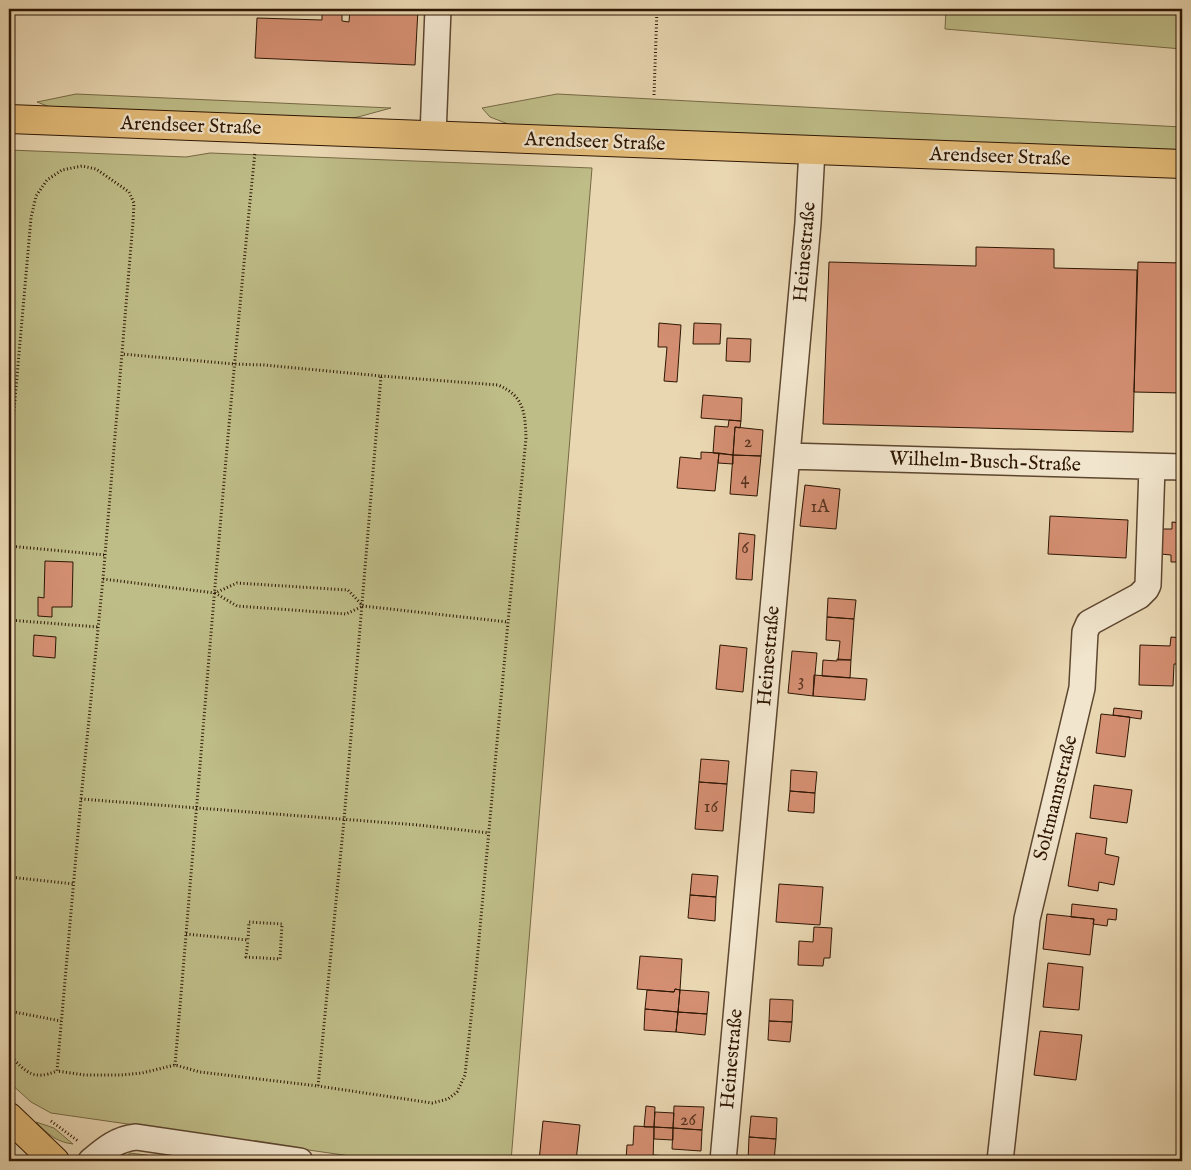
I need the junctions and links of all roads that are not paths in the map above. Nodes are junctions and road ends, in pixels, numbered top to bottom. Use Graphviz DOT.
graph roads {
  1 [pos="438,9"];
  2 [pos="10,108"];
  3 [pos="433,135"];
  4 [pos="812,150"];
  5 [pos="1182,164"];
  6 [pos="787,456"];
  7 [pos="1152,467"];
  8 [pos="1182,467"];
  9 [pos="9,1117"];
  10 [pos="55,1161"];
  11 [pos="91,1161"];
  12 [pos="300,1161"];
  13 [pos="723,1161"];
  14 [pos="1000,1161"];
  1 -- 3 [label="street"];
  2 -- 3 [label="main road, Arendseer Straße"];
  3 -- 4 [label="main road, Arendseer Straße"];
  4 -- 5 [label="main road, Arendseer Straße"];
  4 -- 6 [label="street, Heinestraße"];
  6 -- 7 [label="street, Wilhelm-Busch-Straße"];
  6 -- 13 [label="street, Heinestraße"];
  7 -- 8 [label="street, Wilhelm-Busch-Straße"];
  7 -- 14 [label="street, Soltmannstraße"];
  9 -- 10 [label="main road"];
  11 -- 12 [label="street"];
}
